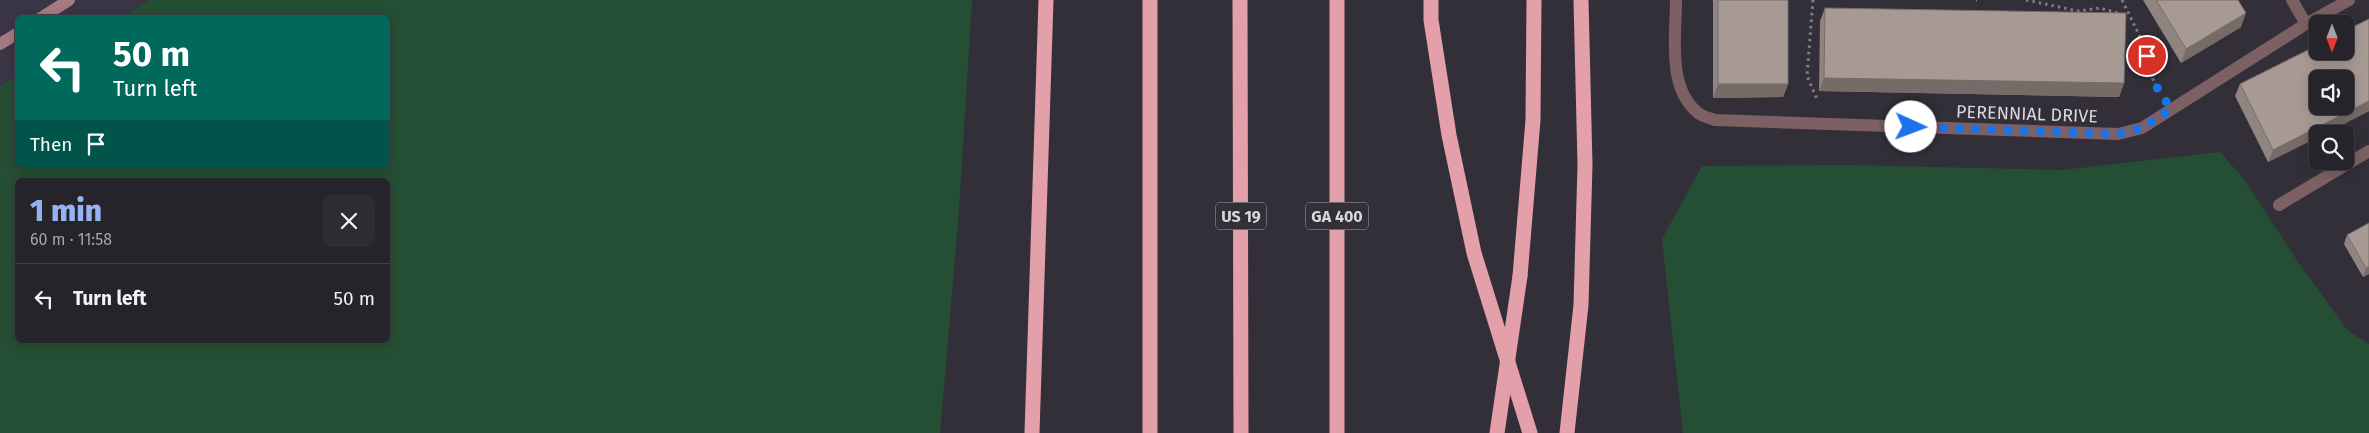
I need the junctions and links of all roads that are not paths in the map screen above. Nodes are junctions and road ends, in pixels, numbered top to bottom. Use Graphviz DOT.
graph roads {
  1 [pos="69,0"];
  2 [pos="1046,0"];
  3 [pos="1150,0"];
  4 [pos="1240,0"];
  5 [pos="1337,0"];
  6 [pos="1431,0"];
  7 [pos="1534,0"];
  8 [pos="1582,0"];
  9 [pos="1676,0"];
  10 [pos="2292,0"];
  11 [pos="2349,0"];
  12 [pos="46,15"];
  13 [pos="2306,24"];
  14 [pos="15,35"];
  15 [pos="0,44"];
  16 [pos="2369,151"];
  17 [pos="2279,205"];
  18 [pos="1032,433"];
  19 [pos="1150,433"];
  20 [pos="1241,433"];
  21 [pos="1337,433"];
  22 [pos="1497,433"];
  23 [pos="1530,433"];
  24 [pos="1567,433"];
  1 -- 12 [label="main road"];
  2 -- 18 [label="highway"];
  3 -- 19 [label="highway"];
  4 -- 20 [label="highway, US 19"];
  5 -- 21 [label="highway, GA 400"];
  6 -- 23 [label="highway"];
  7 -- 22 [label="highway, bridge"];
  8 -- 24 [label="highway"];
  9 -- 13 [label="street, PERENNIAL DRIVE"];
  10 -- 13 [label="street"];
  11 -- 13 [label="street, PERENNIAL DRIVE"];
  14 -- 15 [label="main road"];
  16 -- 17 [label="street"];
}
